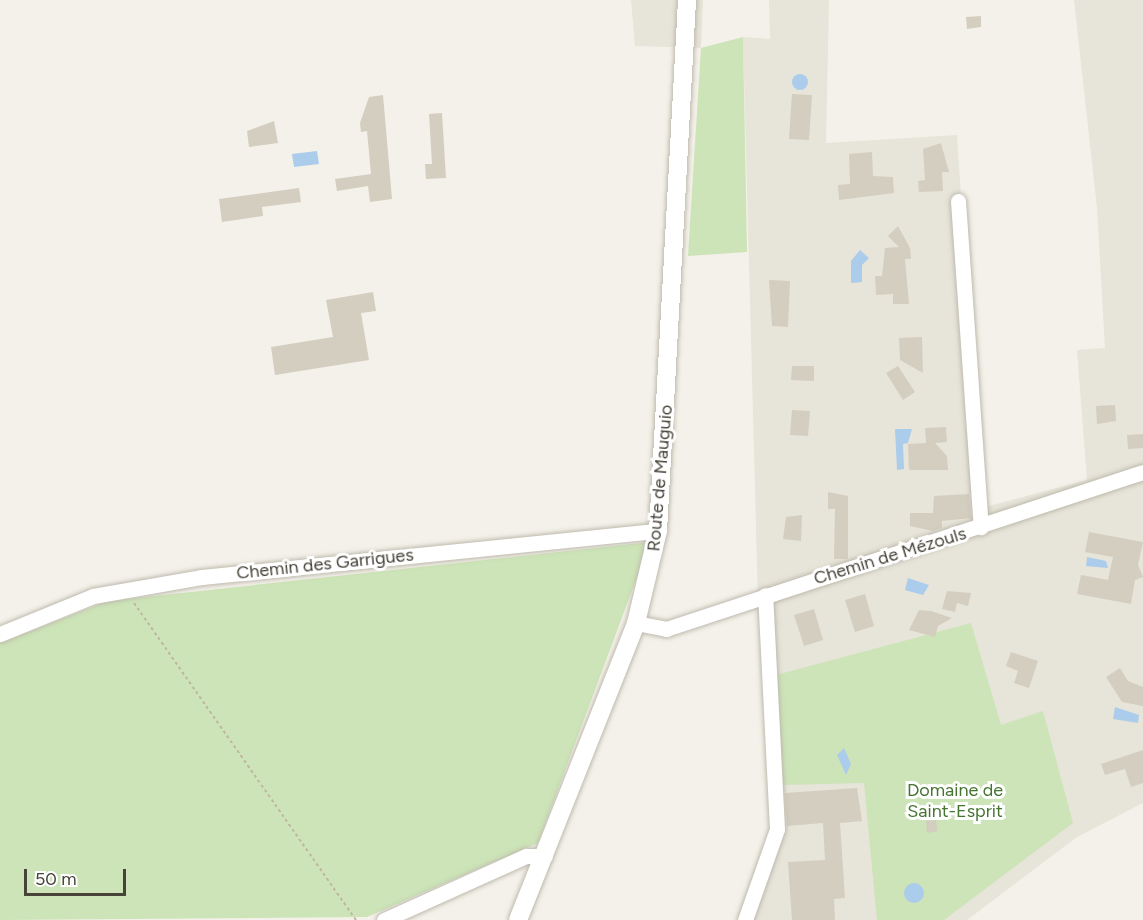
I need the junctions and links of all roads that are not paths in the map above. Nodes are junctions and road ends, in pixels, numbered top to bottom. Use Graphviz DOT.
graph roads {
  1 [pos="687,0"];
  2 [pos="958,201"];
  3 [pos="1143,472"];
  4 [pos="981,527"];
  5 [pos="658,531"];
  6 [pos="765,595"];
  7 [pos="636,623"];
  8 [pos="0,634"];
  9 [pos="545,856"];
  10 [pos="384,920"];
  11 [pos="518,920"];
  12 [pos="745,920"];
  1 -- 5 [label="street, Route de Mauguio"];
  2 -- 4 [label="street"];
  3 -- 4 [label="street, Chemin de Mézouls"];
  4 -- 6 [label="street, Chemin de Mézouls"];
  5 -- 7 [label="street, Route de Mauguio"];
  5 -- 8 [label="street, Chemin des Garrigues"];
  6 -- 7 [label="street, Chemin de Mézouls"];
  6 -- 12 [label="street"];
  7 -- 9 [label="street, Route de Mauguio"];
  9 -- 10 [label="street"];
  9 -- 11 [label="street, Route de Mauguio"];
}
